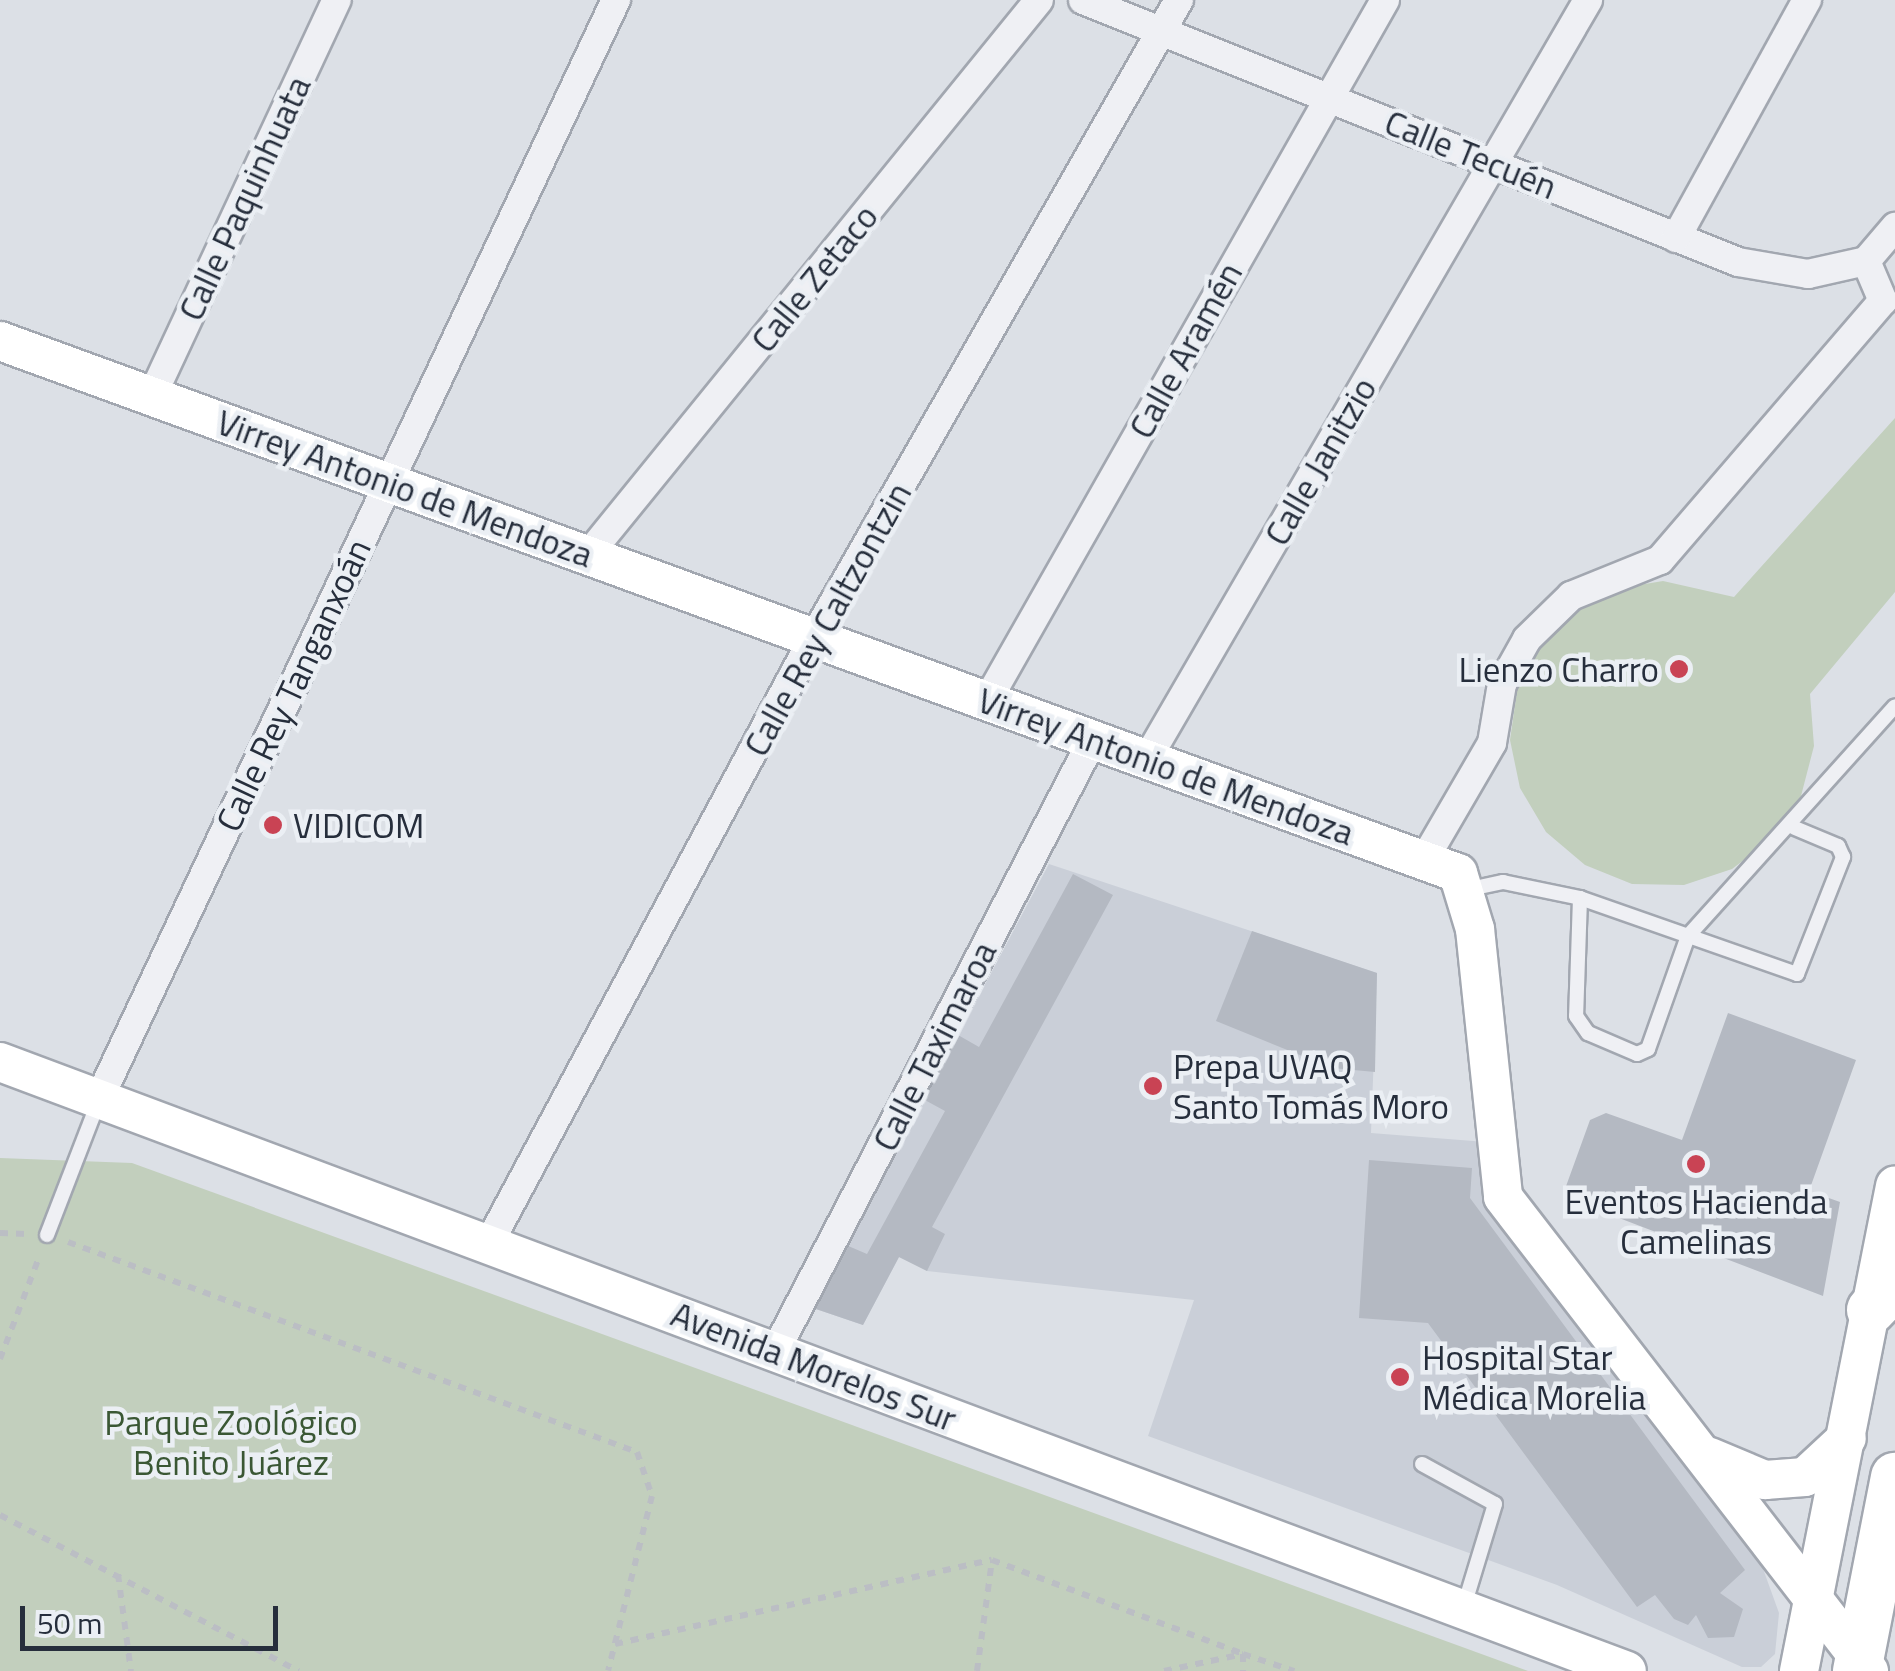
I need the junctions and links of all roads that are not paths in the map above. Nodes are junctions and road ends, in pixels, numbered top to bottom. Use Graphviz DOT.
graph roads {
  1 [pos="337,0"];
  2 [pos="616,0"];
  3 [pos="1039,0"];
  4 [pos="1083,0"];
  5 [pos="1178,0"];
  6 [pos="1386,0"];
  7 [pos="1588,0"];
  8 [pos="1807,0"];
  9 [pos="1161,31"];
  10 [pos="1328,95"];
  11 [pos="1492,164"];
  12 [pos="1895,227"];
  13 [pos="1676,238"];
  14 [pos="1866,261"];
  15 [pos="0,340"];
  16 [pos="152,396"];
  17 [pos="389,482"];
  18 [pos="588,555"];
  19 [pos="814,638"];
  20 [pos="987,700"];
  21 [pos="1895,706"];
  22 [pos="1093,740"];
  23 [pos="1148,759"];
  24 [pos="1794,828"];
  25 [pos="1424,860"];
  26 [pos="1470,889"];
  27 [pos="1580,898"];
  28 [pos="1688,936"];
  29 [pos="0,1062"];
  30 [pos="99,1099"];
  31 [pos="1895,1186"];
  32 [pos="48,1235"];
  33 [pos="488,1245"];
  34 [pos="1883,1298"];
  35 [pos="776,1352"];
  36 [pos="1847,1438"];
  37 [pos="1710,1457"];
  38 [pos="1422,1464"];
  39 [pos="1895,1477"];
  40 [pos="1812,1595"];
  41 [pos="1463,1610"];
  42 [pos="1862,1666"];
  43 [pos="1628,1671"];
  44 [pos="1799,1671"];
  1 -- 16 [label="street, Calle Paquinhuata"];
  2 -- 17 [label="street, Calle Rey Tanganxoán"];
  3 -- 18 [label="street, Calle Zetaco"];
  4 -- 9 [label="street, Calle Tecuén"];
  5 -- 9 [label="street, Calle Rey Caltzontzin"];
  6 -- 10 [label="street, Calle Aramén"];
  7 -- 11 [label="street, Calle Janitzio"];
  8 -- 13 [label="street"];
  9 -- 10 [label="street, Calle Tecuén"];
  9 -- 19 [label="street, Calle Rey Caltzontzin"];
  10 -- 11 [label="street, Calle Tecuén"];
  10 -- 20 [label="street, Calle Aramén"];
  11 -- 13 [label="street, Calle Tecuén"];
  11 -- 23 [label="street, Calle Janitzio"];
  12 -- 14 [label="street"];
  13 -- 14 [label="street, Calle Tecuén"];
  14 -- 25 [label="street"];
  15 -- 16 [label="street, Virrey Antonio de Mendoza"];
  16 -- 17 [label="street, Virrey Antonio de Mendoza"];
  17 -- 18 [label="street, Virrey Antonio de Mendoza"];
  17 -- 30 [label="street, Calle Rey Tanganxoán"];
  18 -- 19 [label="street, Virrey Antonio de Mendoza"];
  19 -- 20 [label="street, Virrey Antonio de Mendoza"];
  19 -- 33 [label="street, Calle Rey Caltzontzin"];
  20 -- 22 [label="street, Virrey Antonio de Mendoza"];
  21 -- 24 [label="lane"];
  22 -- 23 [label="street, Virrey Antonio de Mendoza"];
  22 -- 35 [label="street, Calle Taximaroa"];
  23 -- 25 [label="street, Virrey Antonio de Mendoza"];
  24 -- 28 [label="lane"];
  24 -- 28 [label="lane"];
  25 -- 26 [label="street, Virrey Antonio de Mendoza"];
  26 -- 27 [label="lane"];
  26 -- 37 [label="street"];
  27 -- 28 [label="lane"];
  27 -- 28 [label="lane"];
  29 -- 30 [label="street, Avenida Morelos Sur"];
  30 -- 32 [label="lane"];
  30 -- 33 [label="street, Avenida Morelos Sur"];
  31 -- 34 [label="street"];
  33 -- 35 [label="street, Avenida Morelos Sur"];
  34 -- 36 [label="street"];
  35 -- 41 [label="street, Avenida Morelos Sur"];
  36 -- 37 [label="street"];
  36 -- 40 [label="street"];
  37 -- 40 [label="street"];
  38 -- 41 [label="lane"];
  39 -- 42 [label="highway"];
  40 -- 42 [label="street"];
  40 -- 44 [label="street"];
  41 -- 43 [label="street, Avenida Morelos Sur"];
}
